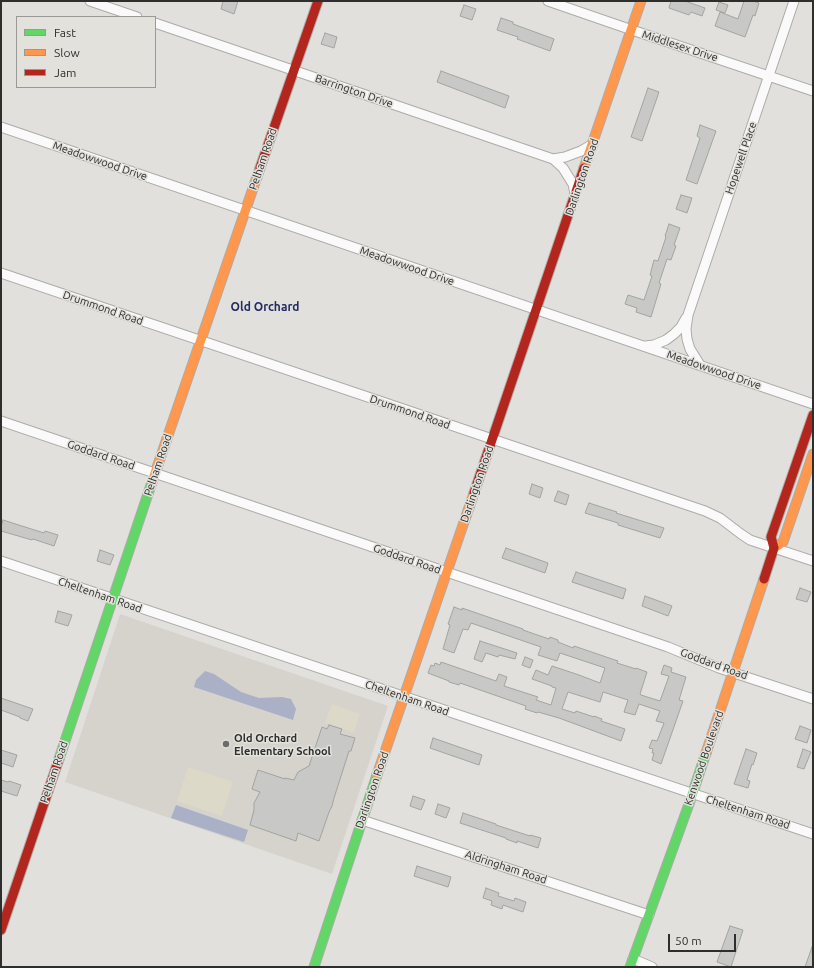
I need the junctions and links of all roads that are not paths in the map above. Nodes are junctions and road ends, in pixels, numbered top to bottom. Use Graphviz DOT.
graph roads {
  1 [pos="90,1"];
  2 [pos="318,1"];
  3 [pos="548,1"];
  4 [pos="641,1"];
  5 [pos="794,1"];
  6 [pos="134,16"];
  7 [pos="156,23"];
  8 [pos="632,30"];
  9 [pos="294,70"];
  10 [pos="769,76"];
  11 [pos="813,91"];
  12 [pos="1,128"];
  13 [pos="593,144"];
  14 [pos="553,159"];
  15 [pos="576,195"];
  16 [pos="245,211"];
  17 [pos="1,273"];
  18 [pos="536,310"];
  19 [pos="688,315"];
  20 [pos="201,341"];
  21 [pos="644,346"];
  22 [pos="700,365"];
  23 [pos="813,404"];
  24 [pos="813,415"];
  25 [pos="1,421"];
  26 [pos="492,440"];
  27 [pos="813,454"];
  28 [pos="155,473"];
  29 [pos="774,548"];
  30 [pos="1,561"];
  31 [pos="813,561"];
  32 [pos="447,572"];
  33 [pos="112,599"];
  34 [pos="734,673"];
  35 [pos="405,697"];
  36 [pos="813,699"];
  37 [pos="692,793"];
  38 [pos="362,820"];
  39 [pos="813,834"];
  40 [pos="649,915"];
  41 [pos="1,930"];
  42 [pos="631,963"];
  43 [pos="314,967"];
  44 [pos="652,967"];
  1 -- 6 [label="street"];
  2 -- 9 [label="street, Pelham Road"];
  3 -- 8 [label="street, Middlesex Drive"];
  4 -- 8 [label="street, Darlington Road"];
  5 -- 10 [label="street, Hopewell Place"];
  7 -- 9 [label="street, Barrington Drive"];
  8 -- 10 [label="street, Middlesex Drive"];
  8 -- 13 [label="street, Darlington Road"];
  9 -- 14 [label="street, Barrington Drive"];
  9 -- 16 [label="street, Pelham Road"];
  10 -- 11 [label="street, Middlesex Drive"];
  10 -- 19 [label="street, Hopewell Place"];
  12 -- 16 [label="street, Meadowwood Drive"];
  13 -- 14 [label="street"];
  13 -- 15 [label="street, Darlington Road"];
  14 -- 15 [label="street, Barrington Drive"];
  15 -- 18 [label="street, Darlington Road"];
  16 -- 18 [label="street, Meadowwood Drive"];
  16 -- 20 [label="street, Pelham Road"];
  17 -- 20 [label="street, Drummond Road"];
  18 -- 21 [label="street, Meadowwood Drive"];
  18 -- 26 [label="street, Darlington Road"];
  19 -- 21 [label="street, Hopewell Place"];
  19 -- 22 [label="street, Hopewell Place"];
  20 -- 26 [label="street, Drummond Road"];
  20 -- 28 [label="street, Pelham Road"];
  21 -- 22 [label="street, Meadowwood Drive"];
  22 -- 23 [label="street, Meadowwood Drive"];
  24 -- 29 [label="street, Kenwood Boulevard"];
  25 -- 28 [label="street, Goddard Road"];
  26 -- 29 [label="street, Drummond Road"];
  26 -- 32 [label="street, Darlington Road"];
  27 -- 29 [label="street, Kenwood Boulevard"];
  28 -- 32 [label="street, Goddard Road"];
  28 -- 33 [label="street, Pelham Road"];
  29 -- 31 [label="street, Drummond Road"];
  29 -- 34 [label="street, Kenwood Boulevard"];
  30 -- 33 [label="street, Cheltenham Road"];
  32 -- 34 [label="street, Goddard Road"];
  32 -- 35 [label="street, Darlington Road"];
  33 -- 35 [label="street, Cheltenham Road"];
  33 -- 41 [label="street, Pelham Road"];
  34 -- 36 [label="street, Goddard Road"];
  34 -- 37 [label="street, Kenwood Boulevard"];
  35 -- 37 [label="street, Cheltenham Road"];
  35 -- 38 [label="street, Darlington Road"];
  37 -- 39 [label="street, Cheltenham Road"];
  37 -- 40 [label="street, Kenwood Boulevard"];
  38 -- 40 [label="street, Aldringham Road"];
  38 -- 43 [label="street, Darlington Road"];
  40 -- 42 [label="street, Kenwood Boulevard"];
  42 -- 44 [label="street"];
}
